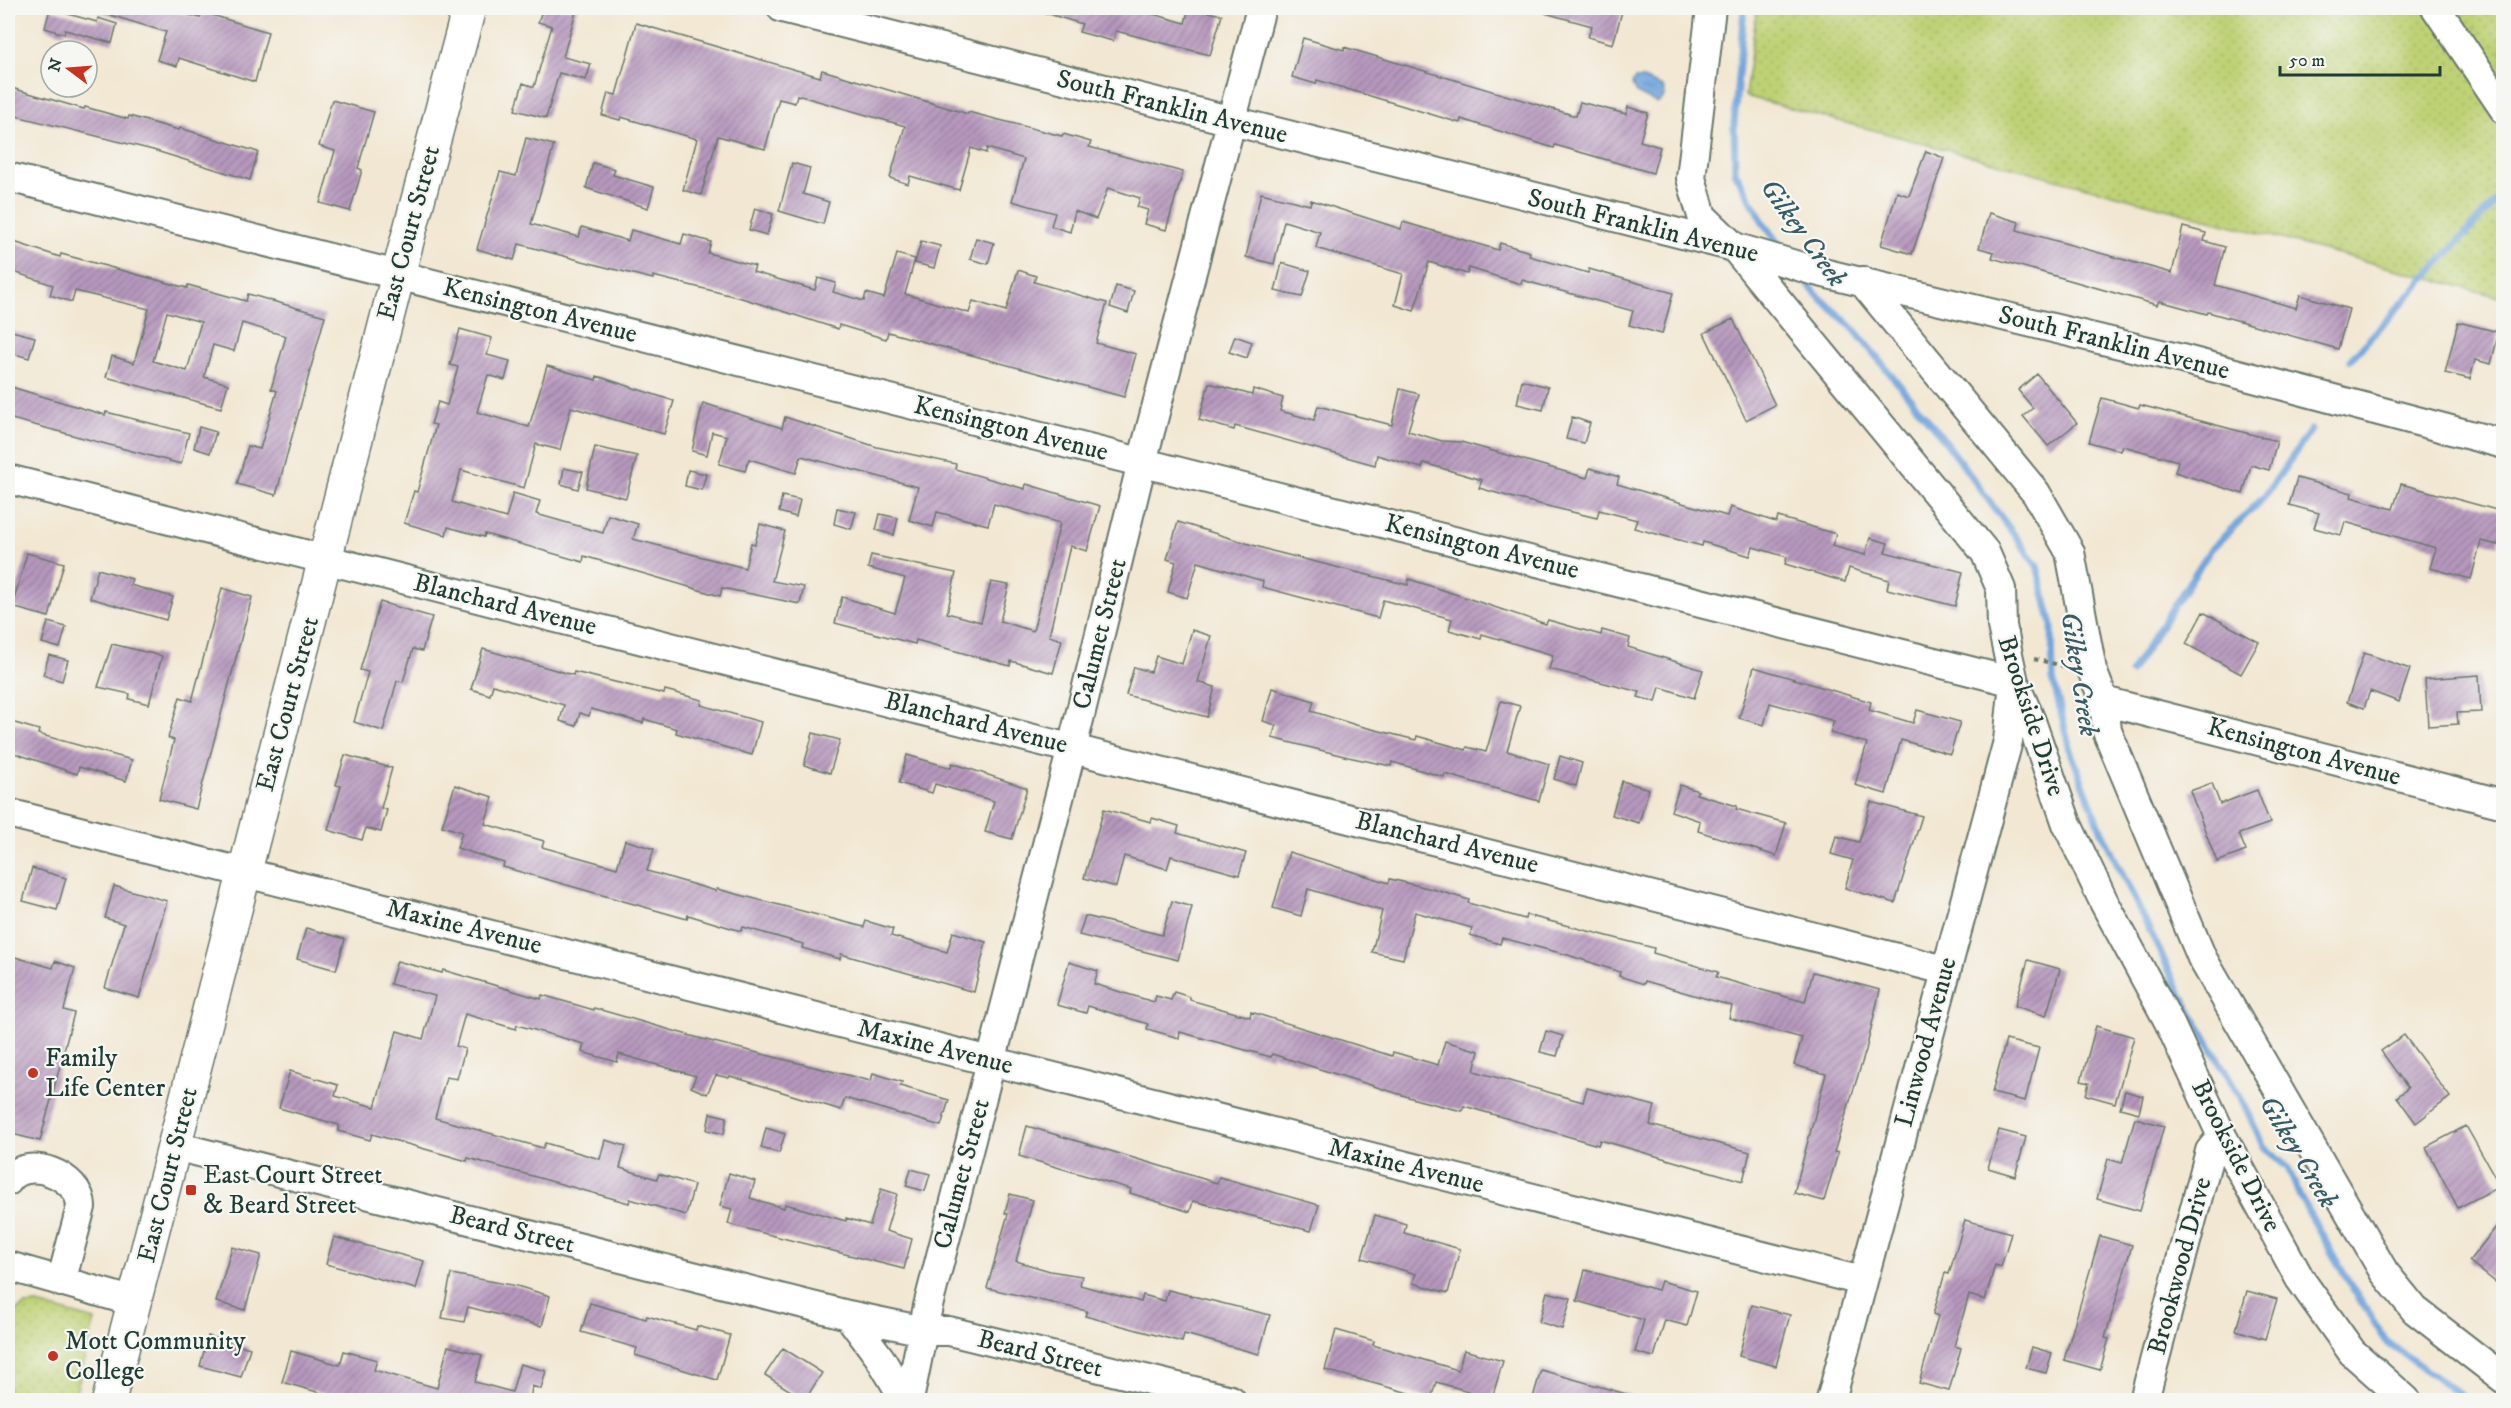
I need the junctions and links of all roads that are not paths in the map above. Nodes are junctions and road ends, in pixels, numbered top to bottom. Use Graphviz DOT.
graph roads {
  1 [pos="469,8"];
  2 [pos="782,8"];
  3 [pos="1261,8"];
  4 [pos="1711,8"];
  5 [pos="2436,8"];
  6 [pos="2504,109"];
  7 [pos="1232,123"];
  8 [pos="8,177"];
  9 [pos="1734,247"];
  10 [pos="398,275"];
  11 [pos="1862,281"];
  12 [pos="2504,444"];
  13 [pos="1142,462"];
  14 [pos="8,479"];
  15 [pos="326,559"];
  16 [pos="2014,682"];
  17 [pos="2104,701"];
  18 [pos="1072,748"];
  19 [pos="2504,804"];
  20 [pos="8,813"];
  21 [pos="244,872"];
  22 [pos="1945,970"];
  23 [pos="992,1061"];
  24 [pos="2223,1136"];
  25 [pos="175,1146"];
  26 [pos="8,1180"];
  27 [pos="8,1266"];
  28 [pos="1862,1281"];
  29 [pos="61,1282"];
  30 [pos="135,1302"];
  31 [pos="848,1315"];
  32 [pos="924,1330"];
  33 [pos="2504,1379"];
  34 [pos="112,1400"];
  35 [pos="907,1401"];
  36 [pos="1231,1401"];
  37 [pos="1831,1401"];
  38 [pos="2144,1401"];
  39 [pos="2406,1401"];
  1 -- 10 [label="main road, East Court Street"];
  2 -- 7 [label="street, South Franklin Avenue"];
  3 -- 7 [label="street, Calumet Street"];
  4 -- 9 [label="street, Brookside Drive"];
  5 -- 6 [label="street"];
  7 -- 9 [label="street, South Franklin Avenue"];
  7 -- 13 [label="street, Calumet Street"];
  8 -- 10 [label="street, Kensington Avenue"];
  9 -- 11 [label="street, South Franklin Avenue"];
  9 -- 16 [label="street, Brookside Drive"];
  10 -- 13 [label="street, Kensington Avenue"];
  10 -- 15 [label="main road, East Court Street"];
  11 -- 12 [label="street, South Franklin Avenue"];
  11 -- 17 [label="street"];
  13 -- 16 [label="street, Kensington Avenue"];
  13 -- 18 [label="street, Calumet Street"];
  14 -- 15 [label="street, Blanchard Avenue"];
  15 -- 18 [label="street, Blanchard Avenue"];
  15 -- 21 [label="main road, East Court Street"];
  16 -- 22 [label="street, Linwood Avenue"];
  16 -- 24 [label="street, Brookside Drive"];
  17 -- 19 [label="street, Kensington Avenue"];
  17 -- 33 [label="street"];
  18 -- 22 [label="street, Blanchard Avenue"];
  18 -- 23 [label="street, Calumet Street"];
  20 -- 21 [label="street, Maxine Avenue"];
  21 -- 23 [label="street, Maxine Avenue"];
  21 -- 25 [label="main road, East Court Street"];
  22 -- 28 [label="street, Linwood Avenue"];
  23 -- 28 [label="street, Maxine Avenue"];
  23 -- 32 [label="street, Calumet Street"];
  24 -- 38 [label="street, Brookwood Drive"];
  24 -- 39 [label="street, Brookside Drive"];
  25 -- 30 [label="main road, East Court Street"];
  25 -- 31 [label="street, Beard Street"];
  26 -- 29 [label="street"];
  27 -- 29 [label="street"];
  28 -- 37 [label="street, Linwood Avenue"];
  29 -- 30 [label="street"];
  30 -- 34 [label="main road, East Court Street"];
  31 -- 32 [label="street, Beard Street"];
  31 -- 35 [label="street"];
  32 -- 35 [label="street, Calumet Street"];
  32 -- 36 [label="street, Beard Street"];
}
